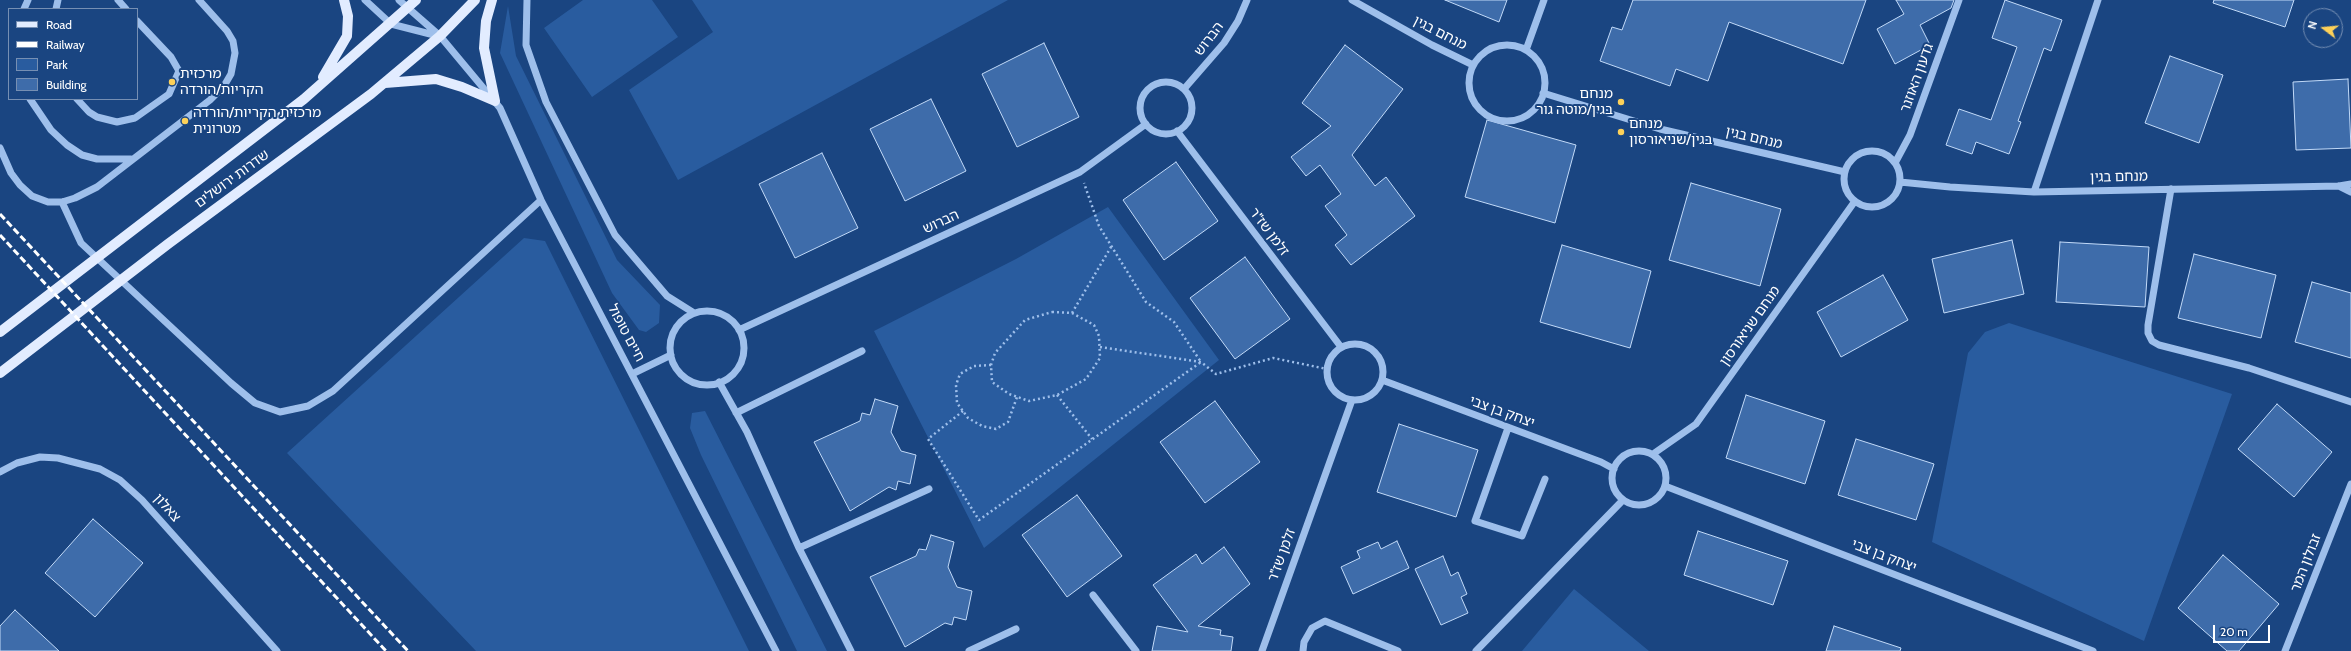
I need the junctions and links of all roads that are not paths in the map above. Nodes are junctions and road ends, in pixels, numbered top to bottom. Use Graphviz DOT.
graph roads {
  1 [pos="118,0"];
  2 [pos="199,0"];
  3 [pos="344,0"];
  4 [pos="365,0"];
  5 [pos="399,0"];
  6 [pos="416,0"];
  7 [pos="475,0"];
  8 [pos="492,0"];
  9 [pos="527,0"];
  10 [pos="1247,0"];
  11 [pos="1352,0"];
  12 [pos="1544,0"];
  13 [pos="1959,0"];
  14 [pos="2098,0"];
  15 [pos="125,8"];
  16 [pos="408,8"];
  17 [pos="138,22"];
  18 [pos="391,24"];
  19 [pos="440,36"];
  20 [pos="1526,50"];
  21 [pos="1473,65"];
  22 [pos="384,83"];
  23 [pos="1184,89"];
  24 [pos="1543,93"];
  25 [pos="304,99"];
  26 [pos="31,100"];
  27 [pos="78,100"];
  28 [pos="495,101"];
  29 [pos="1146,124"];
  30 [pos="1177,132"];
  31 [pos="0,148"];
  32 [pos="131,160"];
  33 [pos="1895,163"];
  34 [pos="1845,172"];
  35 [pos="1900,182"];
  36 [pos="2351,184"];
  37 [pos="2339,186"];
  38 [pos="2170,189"];
  39 [pos="2034,192"];
  40 [pos="2351,192"];
  41 [pos="541,200"];
  42 [pos="1855,200"];
  43 [pos="62,202"];
  44 [pos="694,313"];
  45 [pos="739,330"];
  46 [pos="0,332"];
  47 [pos="1341,347"];
  48 [pos="862,351"];
  49 [pos="671,355"];
  50 [pos="0,373"];
  51 [pos="632,374"];
  52 [pos="1382,380"];
  53 [pos="719,382"];
  54 [pos="1352,400"];
  55 [pos="2351,402"];
  56 [pos="736,413"];
  57 [pos="1508,428"];
  58 [pos="1653,454"];
  59 [pos="1614,468"];
  60 [pos="0,472"];
  61 [pos="1545,479"];
  62 [pos="2351,484"];
  63 [pos="1665,486"];
  64 [pos="929,490"];
  65 [pos="1623,500"];
  66 [pos="799,548"];
  67 [pos="1093,595"];
  68 [pos="1016,629"];
  69 [pos="276,651"];
  70 [pos="776,651"];
  71 [pos="850,651"];
  72 [pos="969,651"];
  73 [pos="1136,651"];
  74 [pos="1262,651"];
  75 [pos="1303,651"];
  76 [pos="1398,651"];
  77 [pos="1476,651"];
  78 [pos="2093,651"];
  79 [pos="2285,651"];
  1 -- 15 [label="street"];
  2 -- 32 [label="street"];
  3 -- 25 [label="main road"];
  4 -- 18 [label="street"];
  5 -- 16 [label="street, חיים טופול"];
  6 -- 16 [label="main road, שדרות ירושלים"];
  7 -- 19 [label="main road, שדרות ירושלים"];
  8 -- 28 [label="main road"];
  9 -- 44 [label="street"];
  10 -- 23 [label="street, הברוש"];
  11 -- 21 [label="street, מנחם בגין"];
  12 -- 20 [label="street"];
  13 -- 33 [label="street, גדעון האוזנר"];
  14 -- 39 [label="street"];
  16 -- 18 [label="main road, שדרות ירושלים"];
  16 -- 19 [label="street, חיים טופול"];
  17 -- 27 [label="street"];
  18 -- 19 [label="street"];
  18 -- 25 [label="main road, שדרות ירושלים"];
  19 -- 22 [label="main road, שדרות ירושלים"];
  19 -- 28 [label="street, חיים טופול"];
  20 -- 21 [label="street"];
  20 -- 24 [label="street"];
  21 -- 24 [label="street"];
  22 -- 28 [label="main road"];
  22 -- 50 [label="main road, שדרות ירושלים"];
  23 -- 29 [label="street"];
  23 -- 30 [label="street"];
  24 -- 34 [label="street, מנחם בגין"];
  25 -- 46 [label="main road, שדרות ירושלים"];
  26 -- 32 [label="street"];
  28 -- 41 [label="street, חיים טופול"];
  29 -- 30 [label="street"];
  29 -- 45 [label="street, הברוש"];
  30 -- 47 [label="street, זלמן שז\"ר"];
  31 -- 43 [label="street"];
  32 -- 43 [label="street"];
  33 -- 34 [label="street"];
  33 -- 35 [label="street"];
  34 -- 42 [label="street"];
  35 -- 39 [label="street, מנחם בגין"];
  35 -- 42 [label="street"];
  36 -- 37 [label="street, מנחם בגין"];
  37 -- 38 [label="street, מנחם בגין"];
  37 -- 40 [label="street, מנחם בגין"];
  38 -- 39 [label="street, מנחם בגין"];
  38 -- 55 [label="street"];
  41 -- 43 [label="street"];
  41 -- 51 [label="street, חיים טופול"];
  42 -- 58 [label="street, מנחם שניאורסון"];
  44 -- 45 [label="street"];
  44 -- 49 [label="street"];
  45 -- 53 [label="street"];
  47 -- 52 [label="street"];
  47 -- 54 [label="street"];
  48 -- 56 [label="street"];
  49 -- 51 [label="street"];
  49 -- 53 [label="street"];
  51 -- 70 [label="street, חיים טופול"];
  52 -- 54 [label="street"];
  52 -- 57 [label="street, יצחק בן צבי"];
  53 -- 56 [label="street"];
  54 -- 74 [label="street, זלמן שז\"ר"];
  56 -- 66 [label="street"];
  57 -- 59 [label="street, יצחק בן צבי"];
  57 -- 61 [label="street"];
  58 -- 59 [label="street"];
  58 -- 63 [label="street"];
  59 -- 65 [label="street"];
  60 -- 69 [label="street, צאלון"];
  62 -- 79 [label="street, זבולון המר"];
  63 -- 65 [label="street"];
  63 -- 78 [label="street, יצחק בן צבי"];
  64 -- 66 [label="street"];
  65 -- 77 [label="street"];
  66 -- 71 [label="street"];
  67 -- 73 [label="street"];
  68 -- 72 [label="street"];
  75 -- 76 [label="street"];
}
